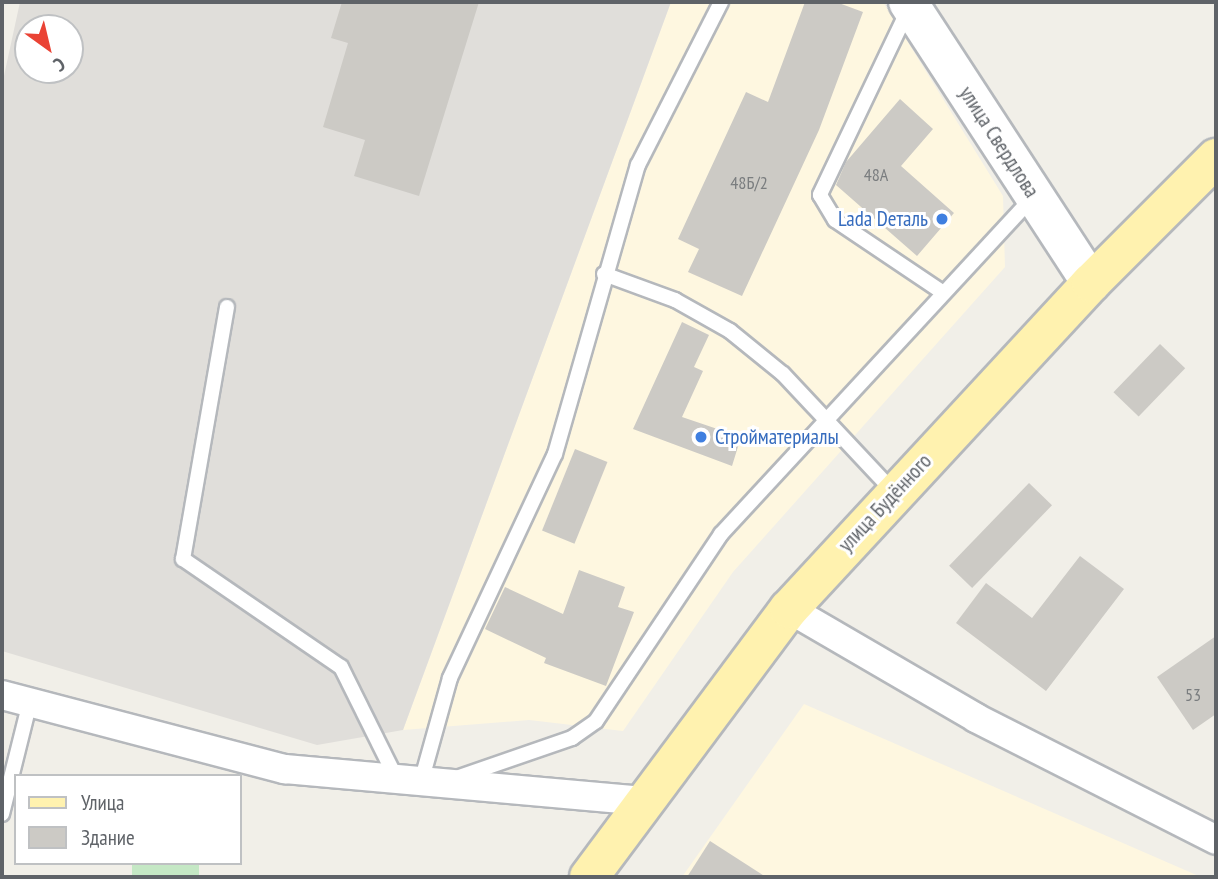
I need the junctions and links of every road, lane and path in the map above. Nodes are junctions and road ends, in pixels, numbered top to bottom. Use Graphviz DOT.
graph roads {
  1 [pos="721,2"];
  2 [pos="909,3"];
  3 [pos="1216,158"];
  4 [pos="1034,196"];
  5 [pos="604,274"];
  6 [pos="1091,283"];
  7 [pos="942,292"];
  8 [pos="227,307"];
  9 [pos="825,418"];
  10 [pos="894,492"];
  11 [pos="789,610"];
  12 [pos="2,695"];
  13 [pos="30,702"];
  14 [pos="420,782"];
  15 [pos="644,801"];
  16 [pos="2,814"];
  17 [pos="1216,840"];
  18 [pos="589,877"];
  1 -- 5 [label="lane"];
  2 -- 4 [label="street, улица Свердлова"];
  2 -- 7 [label="lane"];
  3 -- 6 [label="main road, улица Будённого"];
  4 -- 6 [label="street, улица Свердлова"];
  4 -- 7 [label="lane"];
  5 -- 9 [label="lane"];
  5 -- 14 [label="lane"];
  6 -- 10 [label="main road, улица Будённого"];
  7 -- 9 [label="lane"];
  8 -- 14 [label="lane"];
  9 -- 10 [label="lane"];
  9 -- 14 [label="lane"];
  10 -- 11 [label="main road, улица Будённого"];
  11 -- 15 [label="main road, улица Будённого"];
  11 -- 17 [label="street"];
  12 -- 13 [label="street"];
  13 -- 14 [label="street"];
  13 -- 16 [label="lane"];
  14 -- 15 [label="street"];
  15 -- 18 [label="main road, улица Будённого"];
}
